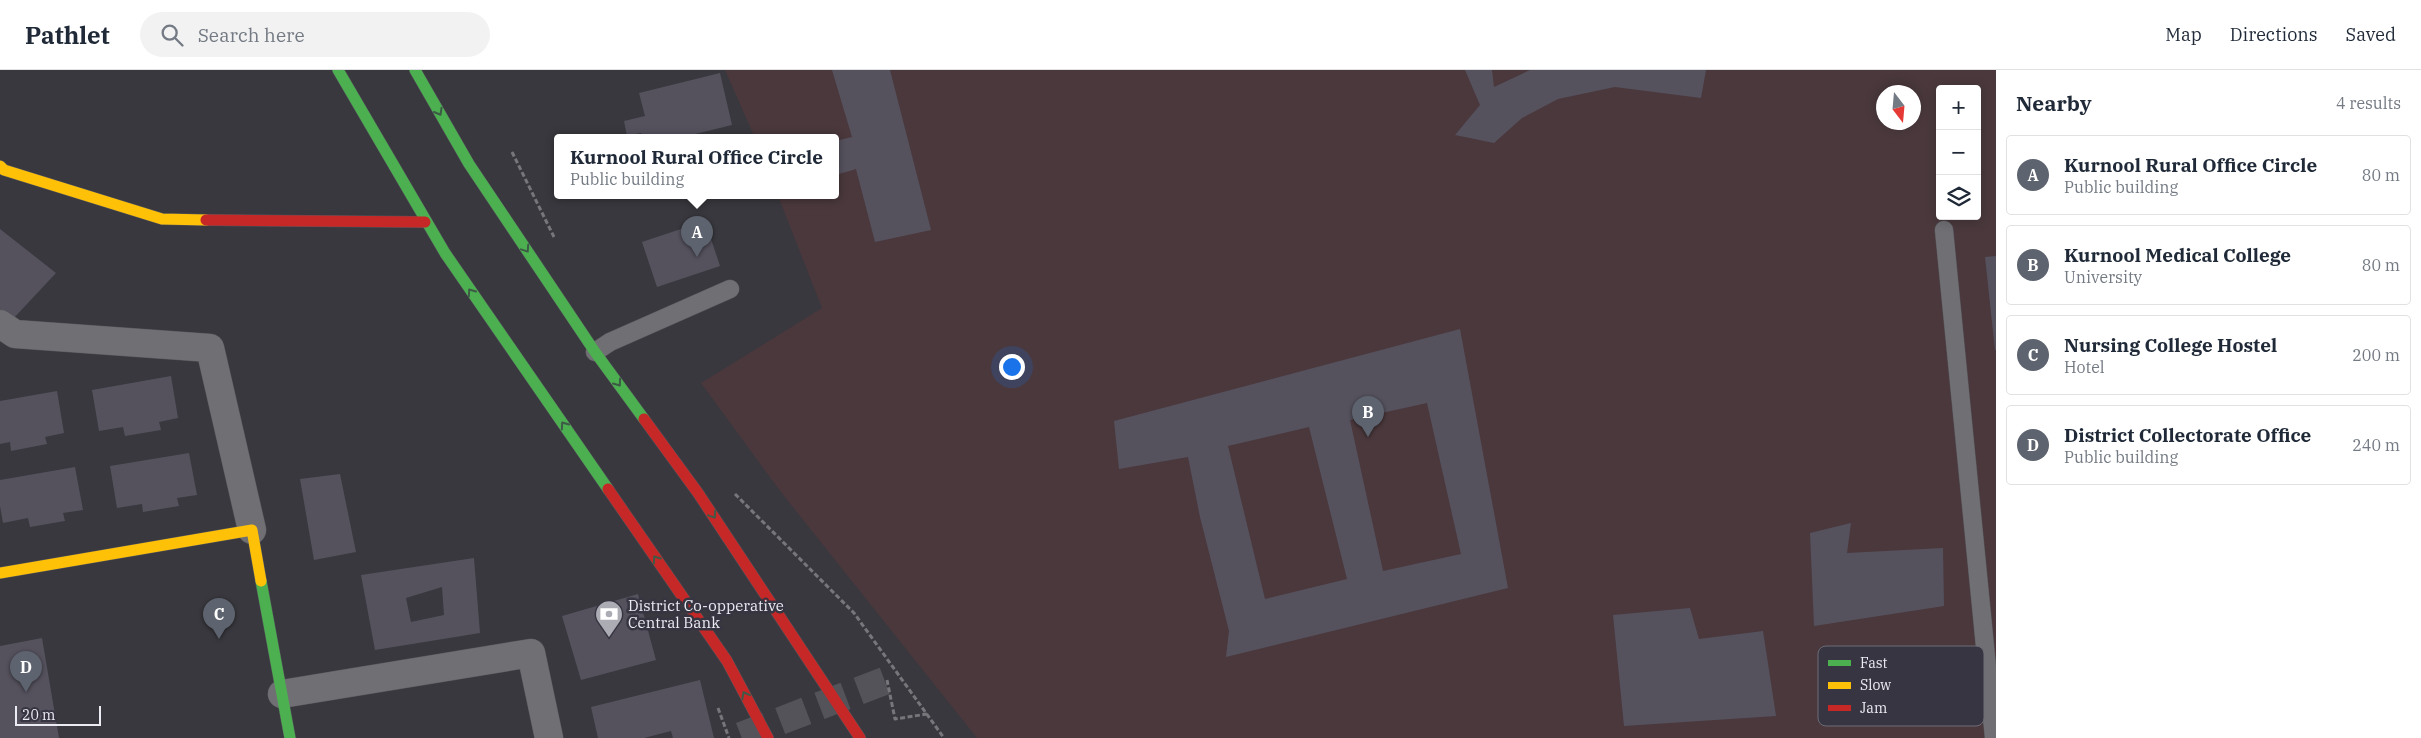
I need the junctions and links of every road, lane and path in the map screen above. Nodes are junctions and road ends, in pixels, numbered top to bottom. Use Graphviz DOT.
graph roads {
  1 [pos="338,70"];
  2 [pos="414,70"];
  3 [pos="512,152"];
  4 [pos="0,166"];
  5 [pos="425,222"];
  6 [pos="1944,230"];
  7 [pos="559,246"];
  8 [pos="730,289"];
  9 [pos="0,324"];
  10 [pos="595,352"];
  11 [pos="733,492"];
  12 [pos="252,530"];
  13 [pos="0,573"];
  14 [pos="887,680"];
  15 [pos="282,694"];
  16 [pos="927,714"];
  17 [pos="290,738"];
  18 [pos="549,738"];
  19 [pos="768,738"];
  20 [pos="860,738"];
  21 [pos="944,738"];
  22 [pos="1994,738"];
  1 -- 5 [label="main road"];
  2 -- 10 [label="main road, one-way"];
  3 -- 7 [label="path"];
  4 -- 5 [label="main road"];
  19 -- 5 [label="main road, one-way"];
  6 -- 22 [label="lane"];
  8 -- 10 [label="lane"];
  9 -- 12 [label="street"];
  10 -- 20 [label="main road, one-way"];
  11 -- 16 [label="path"];
  12 -- 13 [label="main road"];
  12 -- 15 [label="main road"];
  14 -- 16 [label="path"];
  15 -- 17 [label="main road"];
  15 -- 18 [label="street"];
  16 -- 21 [label="path"];
}
